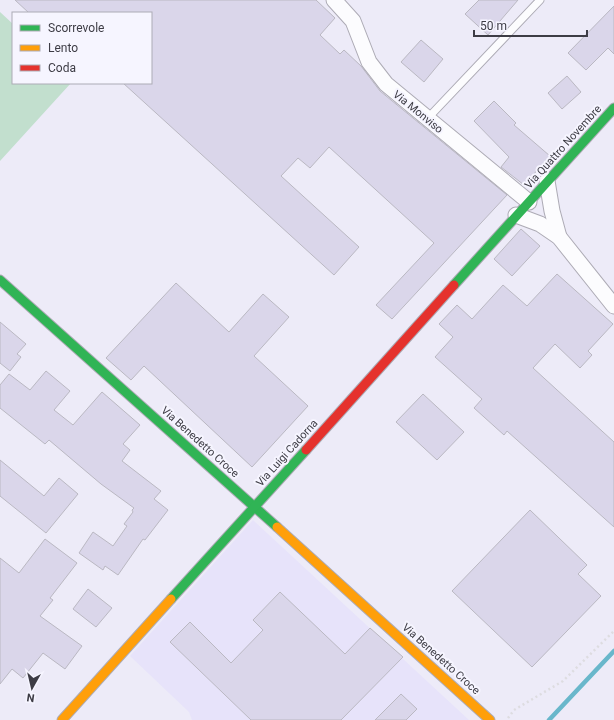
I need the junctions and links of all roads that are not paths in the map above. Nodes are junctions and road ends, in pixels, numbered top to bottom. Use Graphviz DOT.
graph roads {
  1 [pos="334,0"];
  2 [pos="540,0"];
  3 [pos="614,108"];
  4 [pos="427,119"];
  5 [pos="548,181"];
  6 [pos="529,202"];
  7 [pos="516,215"];
  8 [pos="559,237"];
  9 [pos="0,280"];
  10 [pos="614,306"];
  11 [pos="255,507"];
  12 [pos="62,720"];
  13 [pos="490,720"];
  1 -- 4 [label="street, Via Monviso"];
  2 -- 4 [label="lane"];
  3 -- 5 [label="street, Via Quattro Novembre"];
  4 -- 6 [label="street, Via Monviso"];
  5 -- 6 [label="street, Via Quattro Novembre"];
  5 -- 8 [label="street"];
  6 -- 7 [label="street, Via Luigi Cadorna"];
  7 -- 8 [label="street"];
  7 -- 11 [label="street, Via Luigi Cadorna"];
  8 -- 10 [label="street"];
  9 -- 11 [label="street, Via Benedetto Croce"];
  11 -- 12 [label="street, Via Luigi Cadorna"];
  11 -- 13 [label="street, Via Benedetto Croce"];
}
